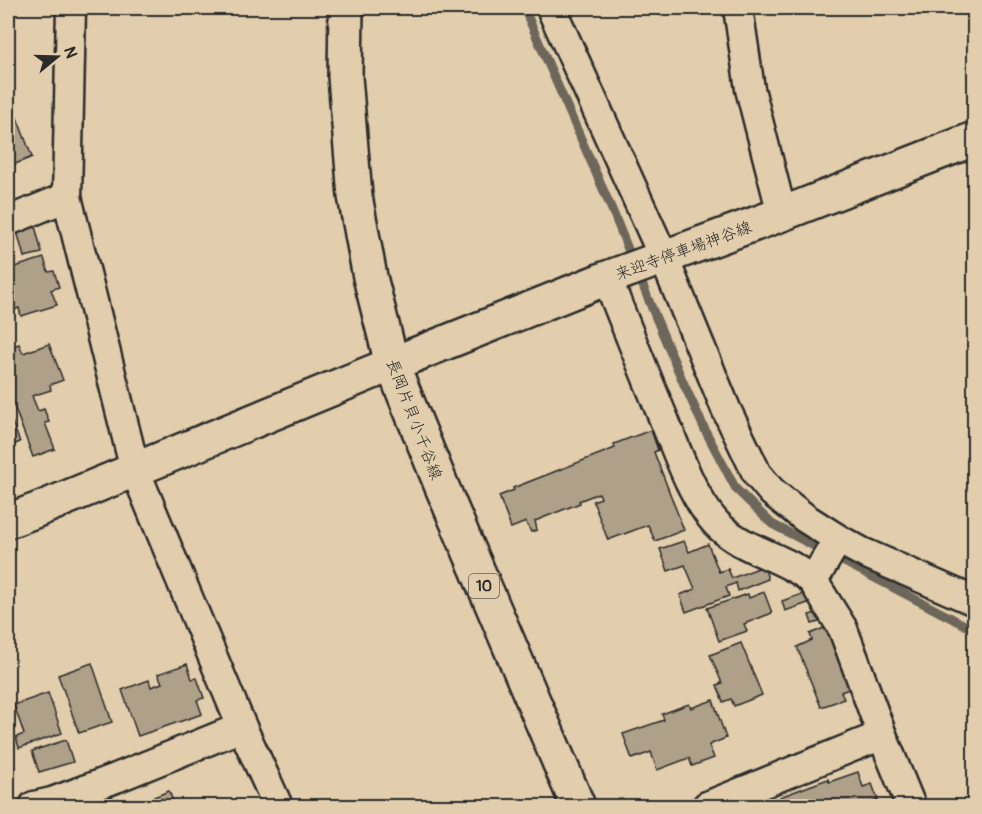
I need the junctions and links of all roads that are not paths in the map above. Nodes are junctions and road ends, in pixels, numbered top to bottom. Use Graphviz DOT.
graph roads {
  1 [pos="71,8"];
  2 [pos="346,8"];
  3 [pos="551,8"];
  4 [pos="738,8"];
  5 [pos="975,139"];
  6 [pos="67,197"];
  7 [pos="782,214"];
  8 [pos="8,220"];
  9 [pos="664,258"];
  10 [pos="606,278"];
  11 [pos="392,364"];
  12 [pos="135,470"];
  13 [pos="8,521"];
  14 [pos="838,539"];
  15 [pos="813,581"];
  16 [pos="975,601"];
  17 [pos="242,727"];
  18 [pos="882,735"];
  19 [pos="34,807"];
  20 [pos="278,807"];
  21 [pos="578,807"];
  22 [pos="707,807"];
  23 [pos="911,807"];
  1 -- 6 [label="street"];
  2 -- 11 [label="main road, 長岡片貝小千谷線 / 10"];
  3 -- 9 [label="street"];
  4 -- 7 [label="street"];
  5 -- 7 [label="main road, 来迎寺停車場神谷線"];
  6 -- 8 [label="street"];
  6 -- 12 [label="street"];
  7 -- 9 [label="main road, 来迎寺停車場神谷線"];
  9 -- 10 [label="main road, 来迎寺停車場神谷線"];
  9 -- 14 [label="street"];
  10 -- 11 [label="main road, 来迎寺停車場神谷線"];
  10 -- 15 [label="street"];
  11 -- 12 [label="main road, 来迎寺停車場神谷線"];
  11 -- 21 [label="main road, 長岡片貝小千谷線 / 10"];
  12 -- 13 [label="main road, 来迎寺停車場神谷線"];
  12 -- 17 [label="street"];
  14 -- 15 [label="street"];
  14 -- 16 [label="street"];
  15 -- 18 [label="street"];
  17 -- 19 [label="street"];
  17 -- 20 [label="street"];
  18 -- 22 [label="street"];
  18 -- 23 [label="street"];
}
